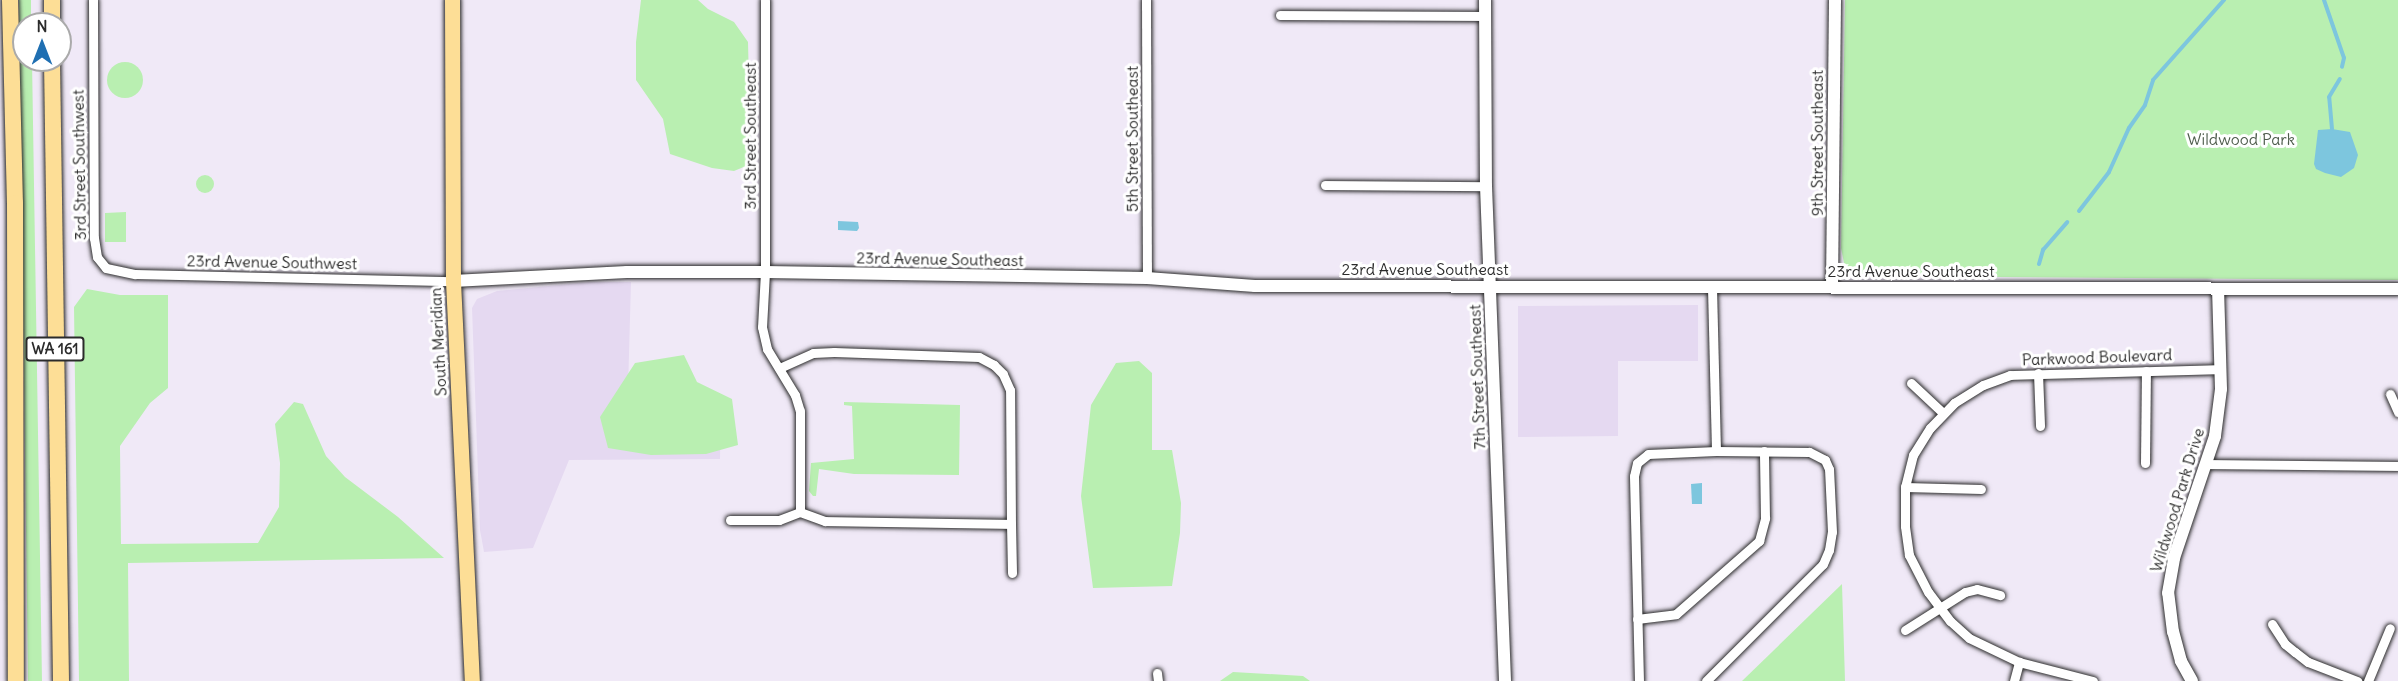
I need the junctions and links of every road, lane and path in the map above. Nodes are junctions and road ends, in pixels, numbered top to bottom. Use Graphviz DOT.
graph roads {
  1 [pos="10,0"];
  2 [pos="93,0"];
  3 [pos="452,0"];
  4 [pos="765,0"];
  5 [pos="1146,0"];
  6 [pos="1485,0"];
  7 [pos="1834,0"];
  8 [pos="1280,15"];
  9 [pos="1485,16"];
  10 [pos="52,72"];
  11 [pos="1325,185"];
  12 [pos="1486,186"];
  13 [pos="97,257"];
  14 [pos="765,272"];
  15 [pos="1147,278"];
  16 [pos="453,281"];
  17 [pos="1490,286"];
  18 [pos="1712,286"];
  19 [pos="1832,287"];
  20 [pos="2218,288"];
  21 [pos="2398,289"];
  22 [pos="779,368"];
  23 [pos="2220,369"];
  24 [pos="2146,371"];
  25 [pos="2038,373"];
  26 [pos="1911,383"];
  27 [pos="2390,394"];
  28 [pos="1942,412"];
  29 [pos="2398,412"];
  30 [pos="2040,426"];
  31 [pos="1716,451"];
  32 [pos="1764,451"];
  33 [pos="2145,463"];
  34 [pos="2207,464"];
  35 [pos="2398,466"];
  36 [pos="1905,487"];
  37 [pos="1981,489"];
  38 [pos="800,512"];
  39 [pos="730,520"];
  40 [pos="1011,524"];
  41 [pos="1012,573"];
  42 [pos="2000,595"];
  43 [pos="1939,607"];
  44 [pos="1638,619"];
  45 [pos="2272,624"];
  46 [pos="2390,628"];
  47 [pos="1905,630"];
  48 [pos="2019,662"];
  49 [pos="14,681"];
  50 [pos="63,681"];
  51 [pos="472,681"];
  52 [pos="1505,681"];
  53 [pos="1639,681"];
  54 [pos="1706,681"];
  55 [pos="2014,681"];
  56 [pos="2093,681"];
  57 [pos="2192,681"];
  58 [pos="2357,681"];
  59 [pos="2368,681"];
  1 -- 49 [label="highway, WA 161"];
  2 -- 13 [label="street, 3rd Street Southwest"];
  3 -- 16 [label="main road, South Meridian"];
  4 -- 14 [label="street, 3rd Street Southeast"];
  5 -- 15 [label="street, 5th Street Southeast"];
  6 -- 9 [label="street, 7th Street Southeast"];
  7 -- 19 [label="street, 9th Street Southeast"];
  8 -- 9 [label="street"];
  9 -- 12 [label="street, 7th Street Southeast"];
  10 -- 50 [label="highway, WA 161"];
  11 -- 12 [label="street"];
  12 -- 17 [label="street, 7th Street Southeast"];
  13 -- 16 [label="street, 23rd Avenue Southwest"];
  14 -- 15 [label="street, 23rd Avenue Southeast"];
  14 -- 16 [label="street, 23rd Avenue Southeast"];
  14 -- 22 [label="street, 3rd Street Southeast"];
  15 -- 17 [label="street, 23rd Avenue Southeast"];
  16 -- 51 [label="main road, South Meridian"];
  17 -- 18 [label="street, 23rd Avenue Southeast"];
  17 -- 52 [label="street, 7th Street Southeast"];
  18 -- 19 [label="street, 23rd Avenue Southeast"];
  18 -- 31 [label="street"];
  19 -- 20 [label="street, 23rd Avenue Southeast"];
  20 -- 21 [label="street, 23rd Avenue Southeast"];
  20 -- 23 [label="street, Wildwood Park Drive"];
  22 -- 38 [label="street, 3rd Street Southeast"];
  22 -- 40 [label="street"];
  23 -- 24 [label="street, Parkwood Boulevard"];
  23 -- 34 [label="street, Wildwood Park Drive"];
  24 -- 25 [label="street, Parkwood Boulevard"];
  24 -- 33 [label="street"];
  25 -- 28 [label="street, Parkwood Boulevard"];
  25 -- 30 [label="street"];
  26 -- 28 [label="street"];
  27 -- 29 [label="street"];
  28 -- 36 [label="street, Parkwood Boulevard"];
  31 -- 32 [label="street"];
  31 -- 44 [label="street"];
  32 -- 44 [label="street"];
  32 -- 54 [label="street"];
  34 -- 35 [label="street"];
  34 -- 57 [label="street, Wildwood Park Drive"];
  36 -- 37 [label="street"];
  36 -- 43 [label="street, Parkwood Boulevard"];
  38 -- 39 [label="street"];
  38 -- 40 [label="street"];
  40 -- 41 [label="street"];
  42 -- 43 [label="street"];
  43 -- 47 [label="street"];
  43 -- 48 [label="street, Parkwood Boulevard"];
  44 -- 53 [label="street"];
  45 -- 58 [label="street"];
  46 -- 59 [label="street"];
  48 -- 55 [label="street"];
  48 -- 56 [label="street, Parkwood Boulevard"];
}
